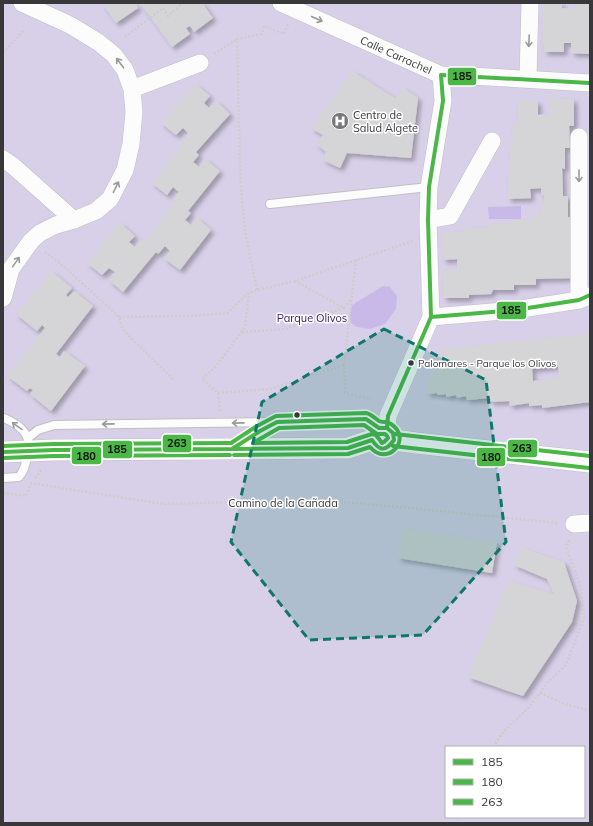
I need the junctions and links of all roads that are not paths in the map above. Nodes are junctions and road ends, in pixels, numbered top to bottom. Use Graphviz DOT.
graph roads {
  1 [pos="22,3"];
  2 [pos="530,3"];
  3 [pos="287,6"];
  4 [pos="200,62"];
  5 [pos="441,75"];
  6 [pos="528,79"];
  7 [pos="590,83"];
  8 [pos="132,89"];
  9 [pos="579,137"];
  10 [pos="492,141"];
  11 [pos="3,159"];
  12 [pos="429,187"];
  13 [pos="270,204"];
  14 [pos="74,220"];
  15 [pos="428,220"];
  16 [pos="3,298"];
  17 [pos="585,298"];
  18 [pos="431,316"];
  19 [pos="3,418"];
  20 [pos="277,422"];
  21 [pos="383,434"];
  22 [pos="28,445"];
  23 [pos="232,449"];
  24 [pos="3,452"];
  25 [pos="590,462"];
  26 [pos="3,478"];
  8 -- 1 [label="street, one-way"];
  2 -- 6 [label="street, one-way"];
  3 -- 5 [label="street, Calle Carrachel, one-way"];
  4 -- 8 [label="street"];
  5 -- 6 [label="street, Calle Carrachel"];
  5 -- 12 [label="street"];
  6 -- 7 [label="street, Calle Carrachel"];
  14 -- 8 [label="street, one-way"];
  9 -- 17 [label="street, one-way"];
  10 -- 15 [label="street"];
  11 -- 14 [label="street"];
  12 -- 13 [label="lane"];
  12 -- 15 [label="street"];
  16 -- 14 [label="street, one-way"];
  15 -- 18 [label="street"];
  17 -- 18 [label="street"];
  18 -- 21 [label="street"];
  22 -- 19 [label="lane, one-way"];
  20 -- 21 [label="street"];
  20 -- 22 [label="lane, one-way"];
  20 -- 23 [label="street"];
  21 -- 23 [label="street"];
  21 -- 25 [label="street"];
  22 -- 23 [label="street"];
  22 -- 24 [label="street"];
  22 -- 26 [label="lane"];
}
